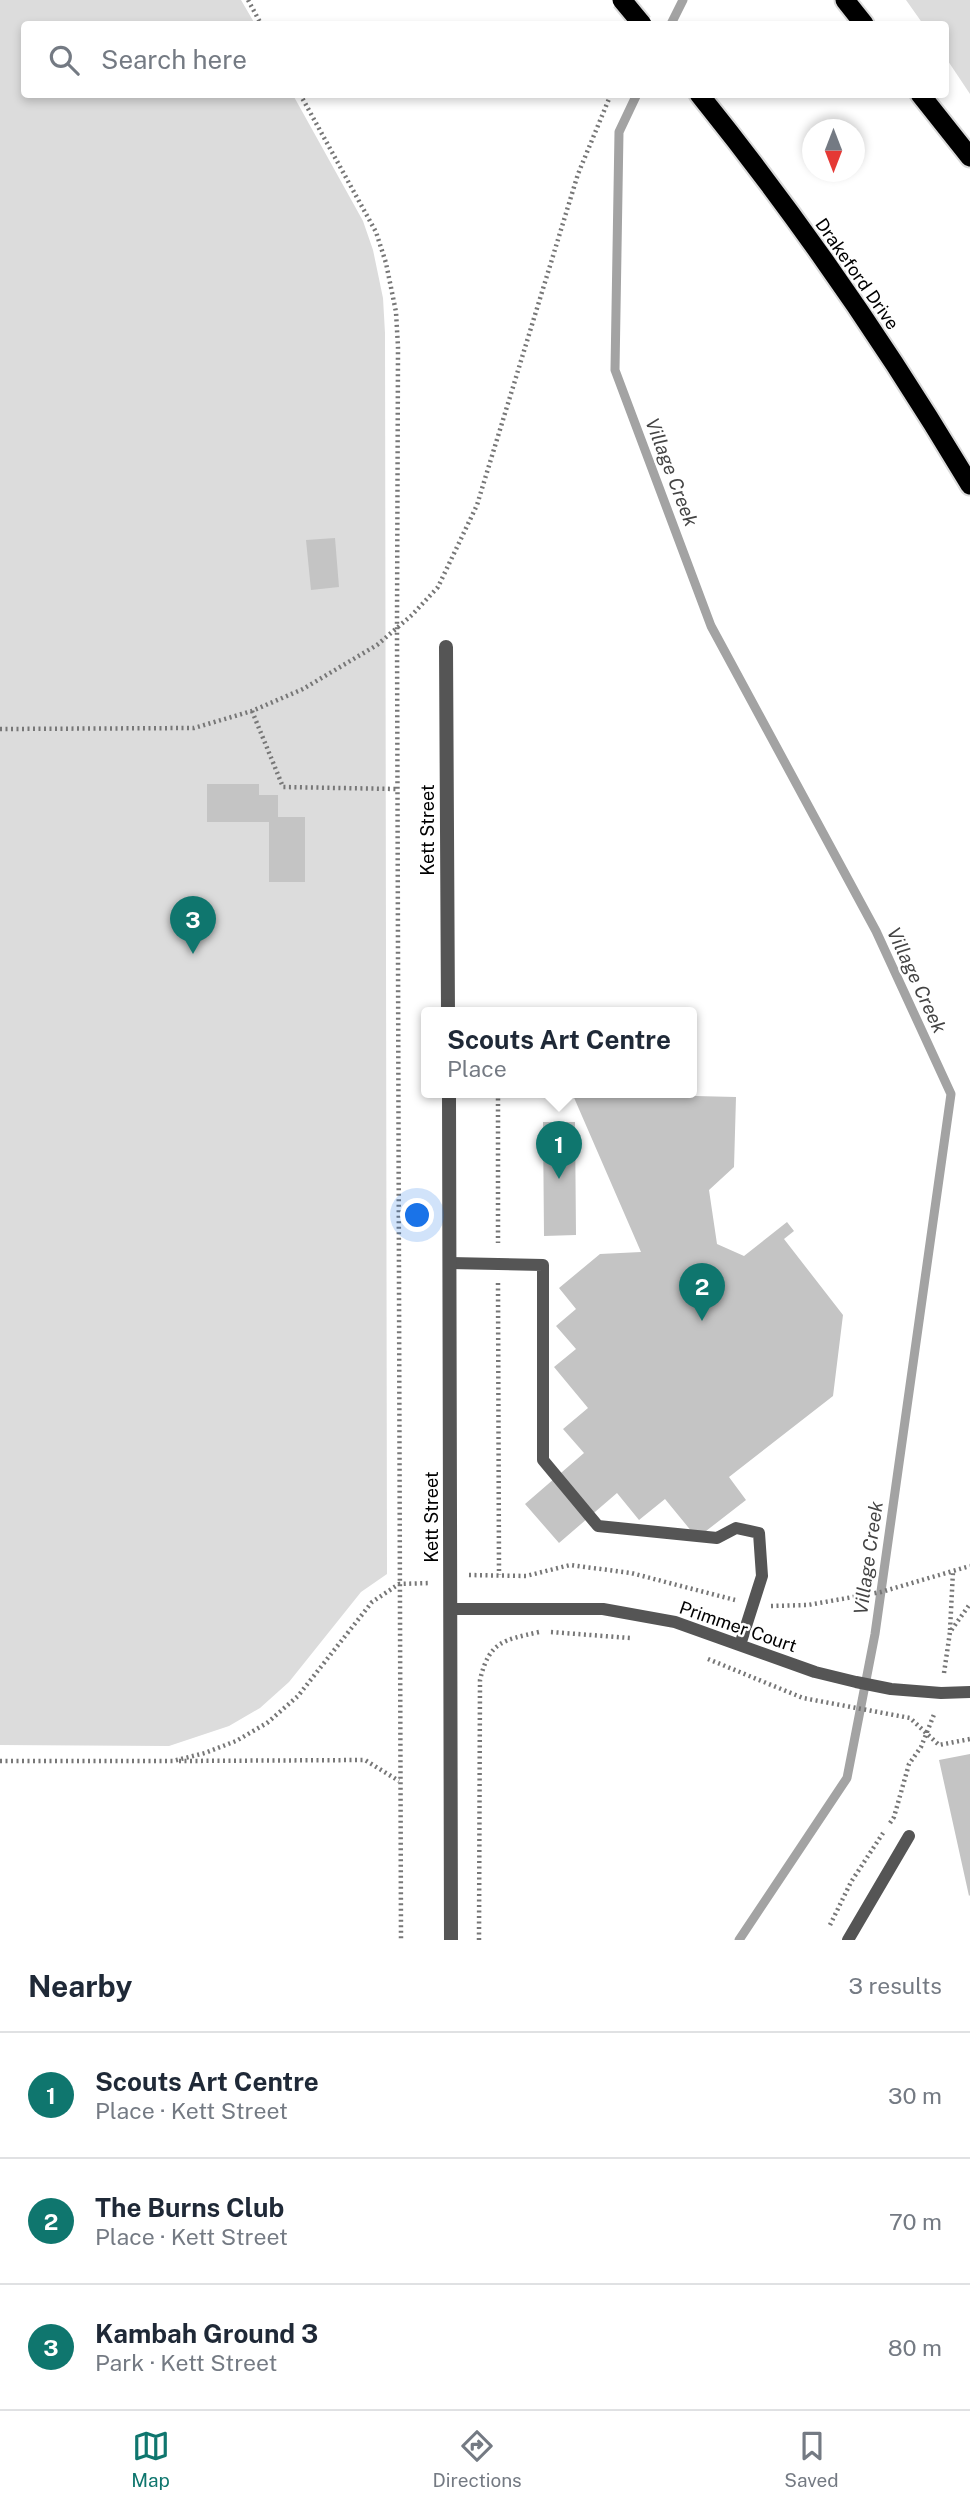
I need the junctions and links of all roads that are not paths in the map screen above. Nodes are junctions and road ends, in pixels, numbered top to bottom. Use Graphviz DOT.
graph roads {
  1 [pos="622,0"];
  2 [pos="845,0"];
  3 [pos="640,21"];
  4 [pos="862,21"];
  5 [pos="702,98"];
  6 [pos="923,98"];
  7 [pos="970,157"];
  8 [pos="970,485"];
  9 [pos="446,647"];
  10 [pos="448,1007"];
  11 [pos="449,1098"];
  12 [pos="450,1263"];
  13 [pos="451,1609"];
  14 [pos="740,1646"];
  15 [pos="970,1692"];
  16 [pos="909,1836"];
  17 [pos="452,1940"];
  18 [pos="848,1940"];
  1 -- 3 [label="highway, bridge"];
  2 -- 4 [label="highway"];
  5 -- 8 [label="highway, Drakeford Drive"];
  6 -- 7 [label="highway"];
  9 -- 10 [label="street, Kett Street"];
  11 -- 12 [label="street, Kett Street"];
  12 -- 13 [label="street, Kett Street"];
  12 -- 14 [label="lane"];
  13 -- 14 [label="lane, Primmer Court"];
  13 -- 17 [label="street, Kett Street"];
  14 -- 15 [label="lane, Primmer Court"];
  16 -- 18 [label="lane"];
}
